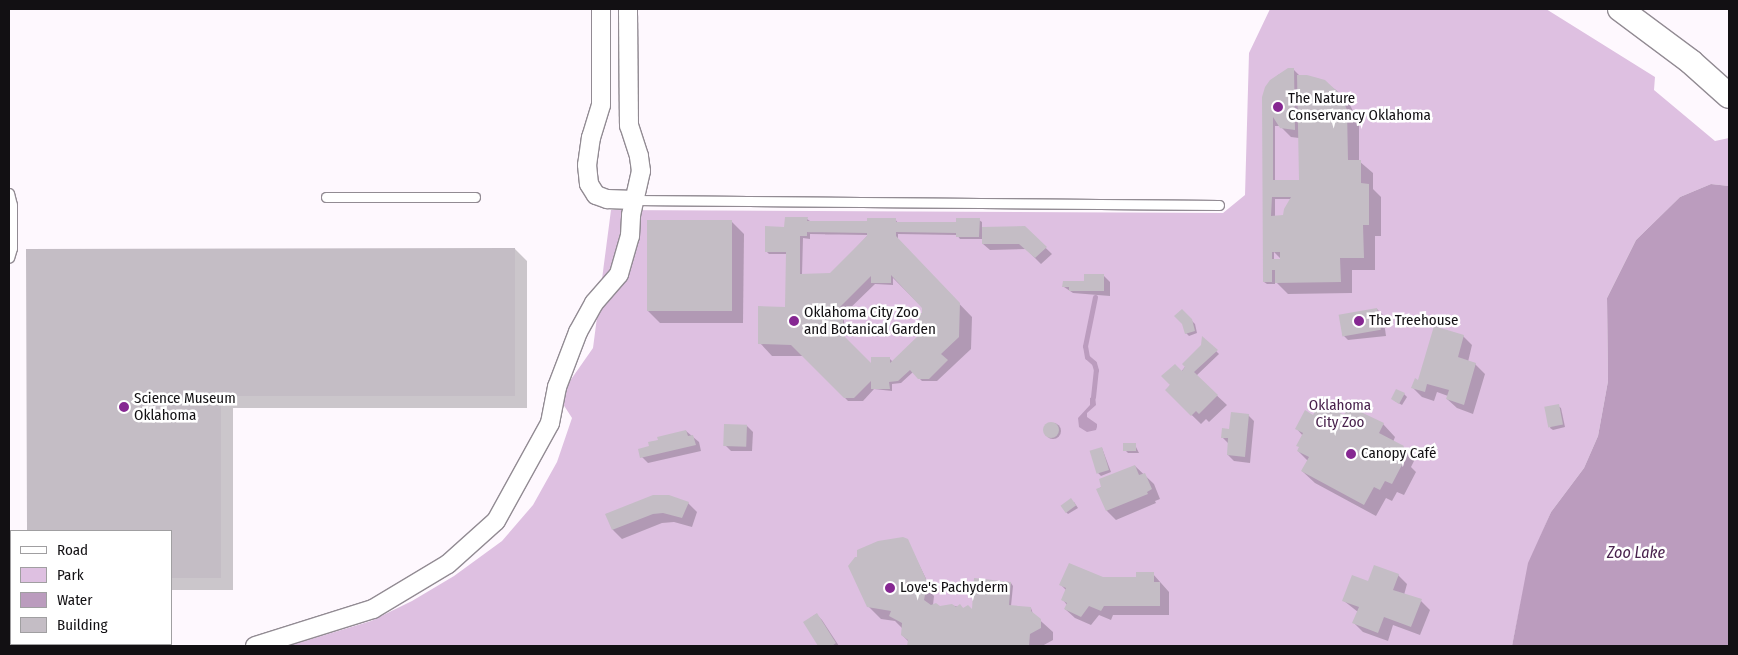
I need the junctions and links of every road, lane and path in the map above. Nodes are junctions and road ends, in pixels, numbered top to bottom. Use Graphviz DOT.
graph roads {
  1 [pos="602,9"];
  2 [pos="628,9"];
  3 [pos="1620,9"];
  4 [pos="1729,96"];
  5 [pos="9,193"];
  6 [pos="326,197"];
  7 [pos="475,197"];
  8 [pos="634,200"];
  9 [pos="1219,205"];
  10 [pos="9,258"];
  11 [pos="255,646"];
  1 -- 8 [label="street"];
  2 -- 8 [label="street"];
  3 -- 4 [label="main road"];
  5 -- 10 [label="lane"];
  6 -- 7 [label="lane"];
  8 -- 9 [label="lane"];
  8 -- 11 [label="street"];
}
